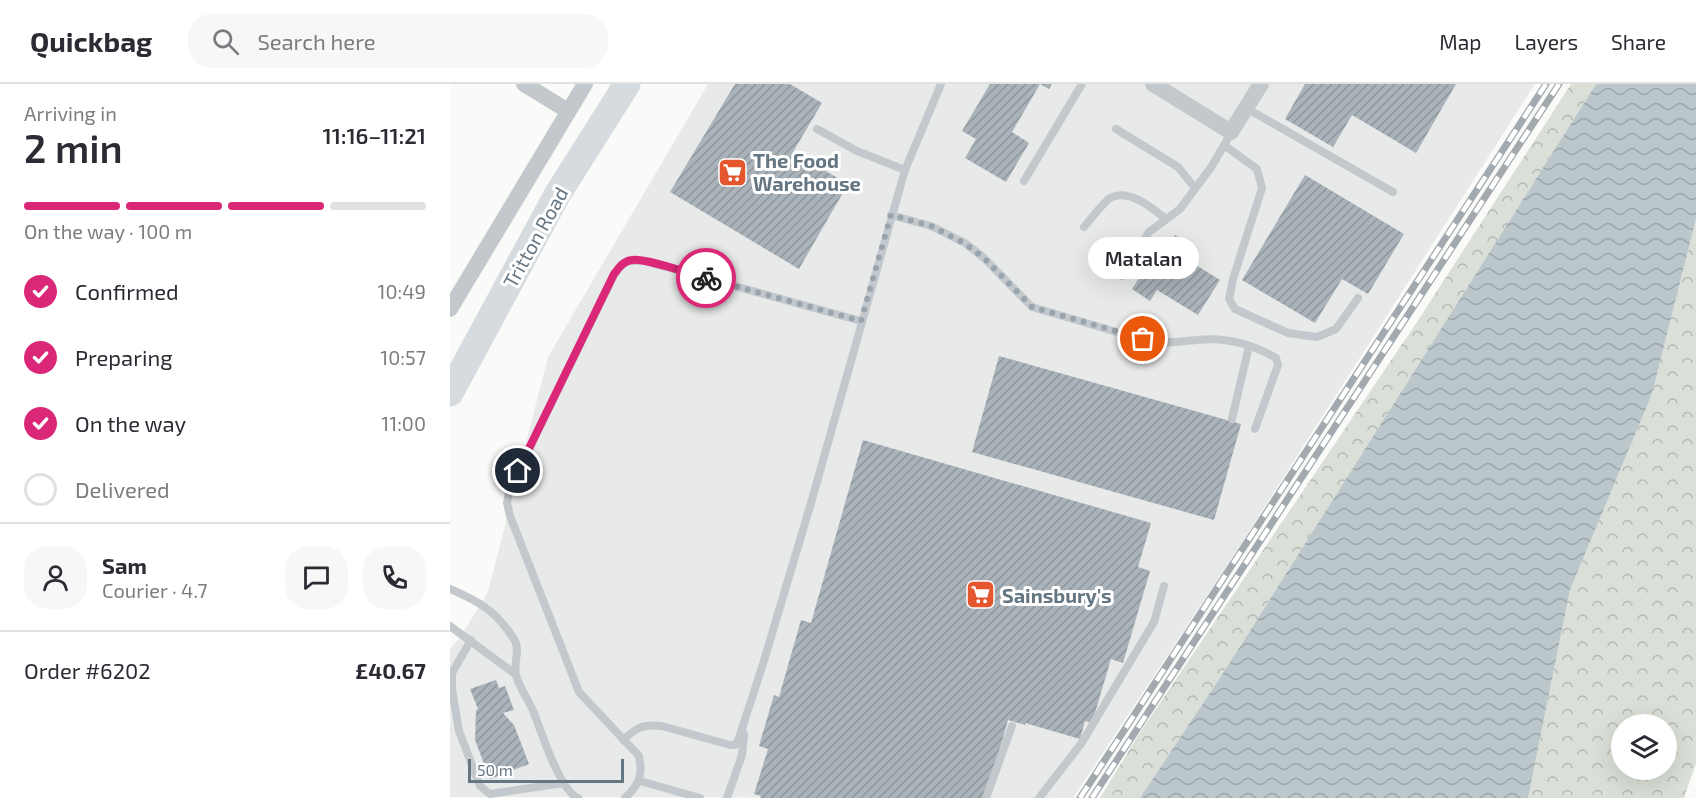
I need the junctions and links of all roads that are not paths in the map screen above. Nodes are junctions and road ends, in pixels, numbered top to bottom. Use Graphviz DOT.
graph roads {
  1 [pos="524,84"];
  2 [pos="585,84"];
  3 [pos="627,84"];
  4 [pos="940,84"];
  5 [pos="1082,84"];
  6 [pos="1153,84"];
  7 [pos="1261,84"];
  8 [pos="1246,108"];
  9 [pos="568,111"];
  10 [pos="817,129"];
  11 [pos="1116,129"];
  12 [pos="1228,139"];
  13 [pos="905,170"];
  14 [pos="1024,181"];
  15 [pos="1195,188"];
  16 [pos="1394,192"];
  17 [pos="891,215"];
  18 [pos="1166,219"];
  19 [pos="1084,227"];
  20 [pos="1122,276"];
  21 [pos="1358,298"];
  22 [pos="450,309"];
  23 [pos="861,321"];
  24 [pos="1249,346"];
  25 [pos="450,393"];
  26 [pos="1232,419"];
  27 [pos="1256,429"];
  28 [pos="1164,586"];
  29 [pos="450,589"];
  30 [pos="450,626"];
  31 [pos="471,640"];
  32 [pos="515,674"];
  33 [pos="745,718"];
  34 [pos="1012,726"];
  35 [pos="624,740"];
  36 [pos="640,781"];
  37 [pos="564,783"];
  38 [pos="578,798"];
  39 [pos="625,798"];
  40 [pos="700,798"];
  41 [pos="727,798"];
  42 [pos="986,798"];
  43 [pos="1039,798"];
  1 -- 9 [label="street"];
  2 -- 9 [label="street"];
  3 -- 25 [label="main road, Tritton Road"];
  4 -- 13 [label="lane"];
  5 -- 14 [label="lane"];
  6 -- 12 [label="street"];
  7 -- 8 [label="street"];
  8 -- 12 [label="street"];
  8 -- 16 [label="lane"];
  9 -- 22 [label="street"];
  10 -- 13 [label="lane"];
  11 -- 15 [label="lane"];
  12 -- 15 [label="lane"];
  12 -- 21 [label="lane"];
  13 -- 17 [label="lane"];
  15 -- 18 [label="lane"];
  17 -- 23 [label="lane"];
  17 -- 24 [label="lane"];
  18 -- 19 [label="lane"];
  18 -- 20 [label="lane"];
  23 -- 33 [label="lane"];
  23 -- 35 [label="lane"];
  24 -- 26 [label="lane"];
  24 -- 27 [label="lane"];
  28 -- 43 [label="lane"];
  29 -- 32 [label="lane"];
  30 -- 31 [label="lane"];
  31 -- 32 [label="lane"];
  31 -- 37 [label="lane"];
  32 -- 37 [label="lane"];
  33 -- 35 [label="lane"];
  33 -- 41 [label="lane"];
  34 -- 42 [label="lane"];
  35 -- 36 [label="lane"];
  36 -- 39 [label="lane"];
  36 -- 40 [label="lane"];
  37 -- 38 [label="lane"];
}
